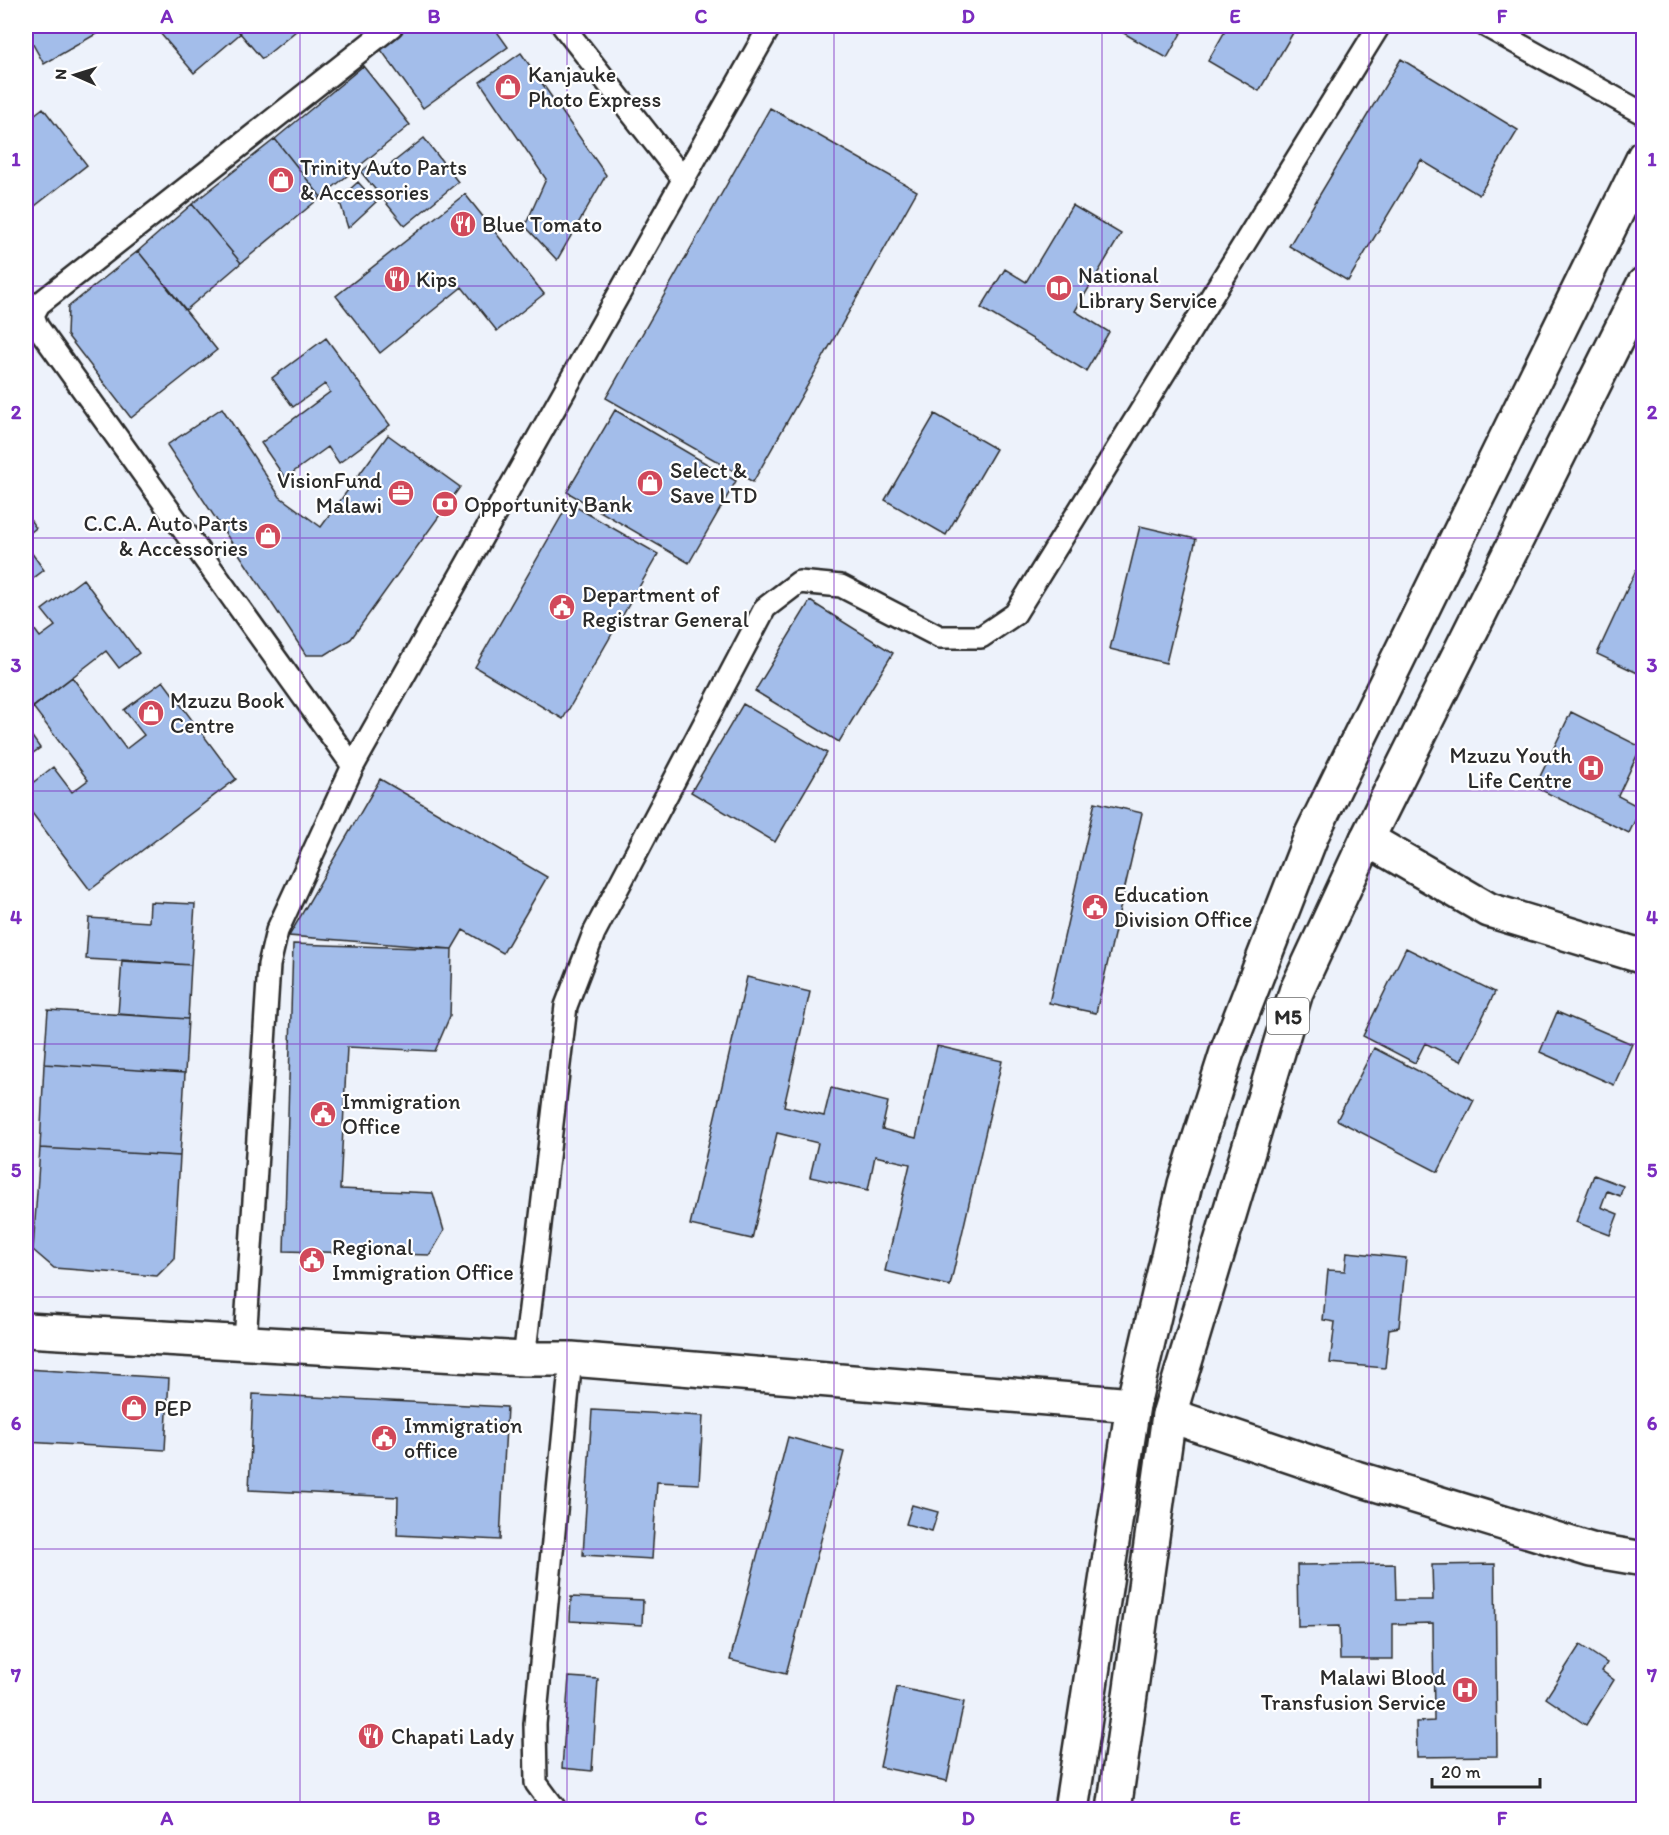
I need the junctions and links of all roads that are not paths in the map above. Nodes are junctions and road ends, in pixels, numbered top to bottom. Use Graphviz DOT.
graph roads {
  1 [pos="392,26"];
  2 [pos="563,26"];
  3 [pos="770,26"];
  4 [pos="1379,26"];
  5 [pos="1486,26"];
  6 [pos="1644,114"];
  7 [pos="1644,157"];
  8 [pos="684,180"];
  9 [pos="1644,284"];
  10 [pos="353,766"];
  11 [pos="1367,840"];
  12 [pos="1644,957"];
  13 [pos="26,1330"];
  14 [pos="245,1342"];
  15 [pos="524,1359"];
  16 [pos="571,1359"];
  17 [pos="1133,1405"];
  18 [pos="1169,1415"];
  19 [pos="1644,1559"];
  20 [pos="556,1809"];
  21 [pos="1071,1809"];
  22 [pos="1114,1809"];
  1 -- 10 [label="lane"];
  2 -- 8 [label="lane"];
  3 -- 8 [label="lane"];
  4 -- 15 [label="lane"];
  5 -- 6 [label="lane"];
  7 -- 17 [label="main road, M5"];
  8 -- 10 [label="lane"];
  9 -- 11 [label="main road, M5"];
  10 -- 14 [label="lane"];
  11 -- 12 [label="main road"];
  11 -- 18 [label="main road, M5"];
  13 -- 14 [label="main road"];
  14 -- 15 [label="main road"];
  15 -- 16 [label="main road"];
  16 -- 17 [label="main road"];
  16 -- 20 [label="lane"];
  17 -- 21 [label="main road, M5"];
  18 -- 19 [label="main road"];
  18 -- 22 [label="main road, M5"];
}
